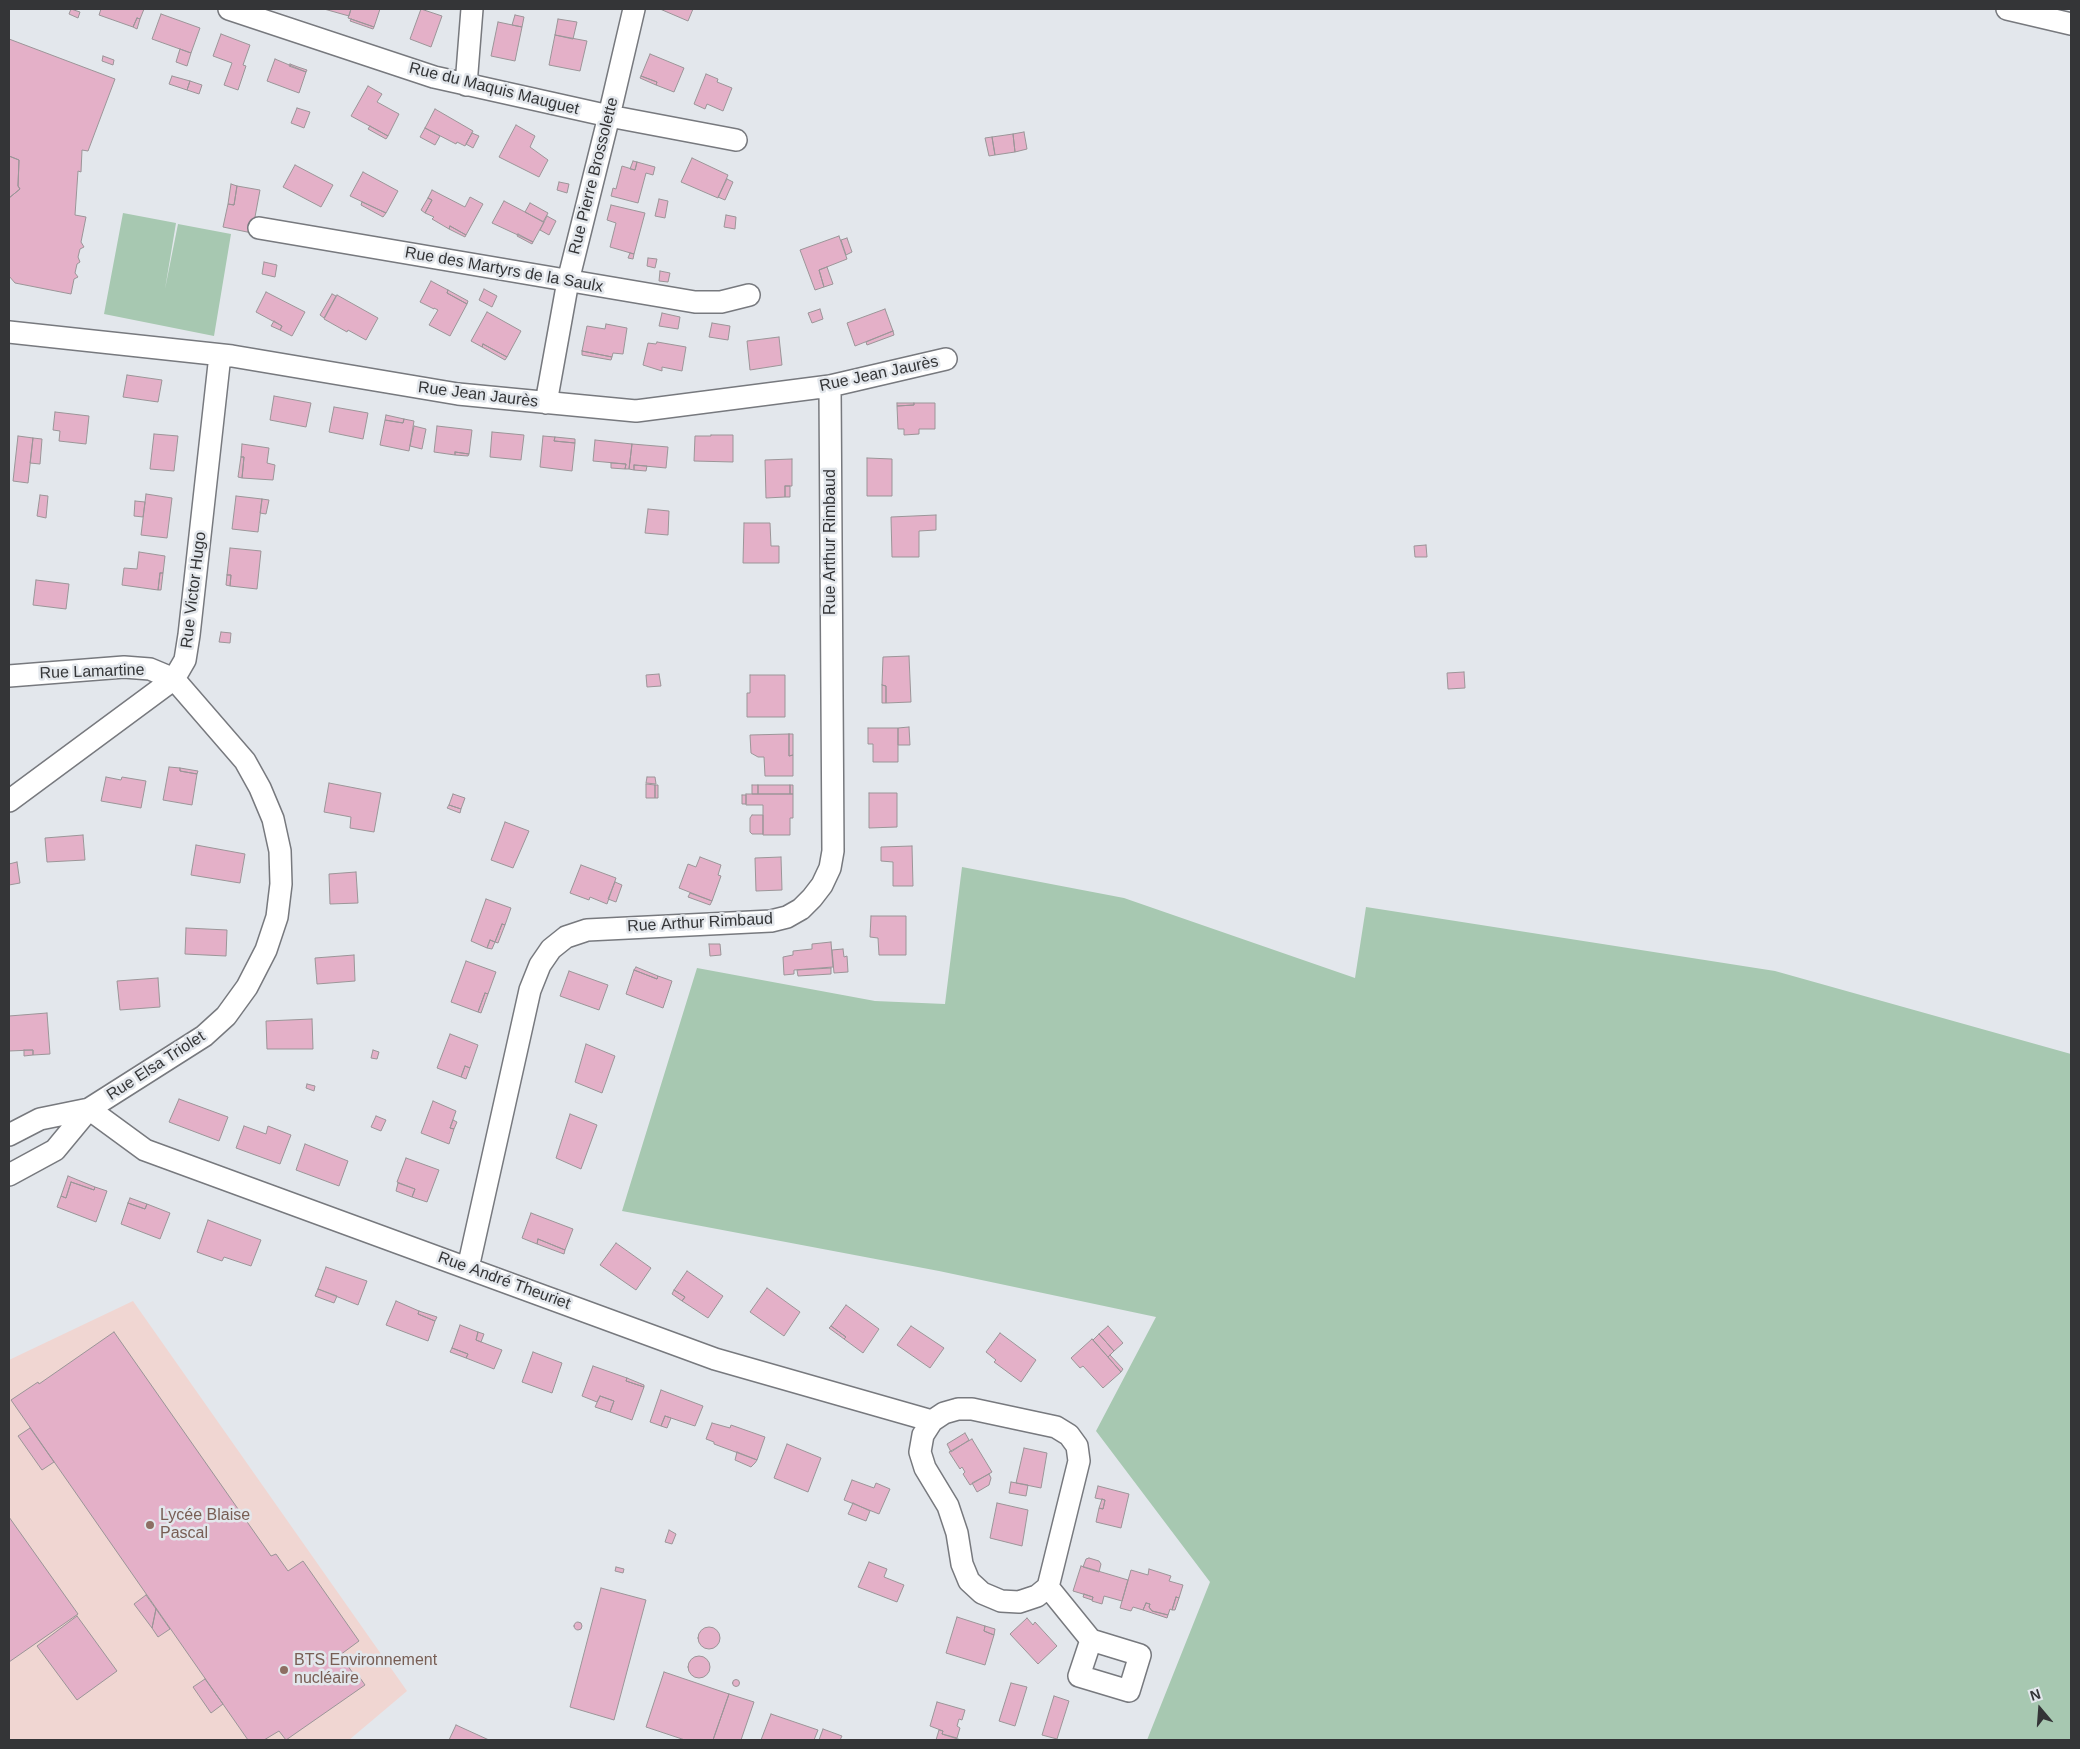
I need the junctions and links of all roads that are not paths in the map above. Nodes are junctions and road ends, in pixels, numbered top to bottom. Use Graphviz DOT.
graph roads {
  1 [pos="229,9"];
  2 [pos="472,9"];
  3 [pos="634,9"];
  4 [pos="2007,9"];
  5 [pos="2071,24"];
  6 [pos="466,85"];
  7 [pos="609,116"];
  8 [pos="736,140"];
  9 [pos="259,228"];
  10 [pos="568,281"];
  11 [pos="749,295"];
  12 [pos="9,332"];
  13 [pos="220,355"];
  14 [pos="946,359"];
  15 [pos="830,386"];
  16 [pos="546,403"];
  17 [pos="9,676"];
  18 [pos="174,679"];
  19 [pos="9,801"];
  20 [pos="89,1109"];
  21 [pos="9,1135"];
  22 [pos="9,1175"];
  23 [pos="468,1268"];
  24 [pos="932,1421"];
  25 [pos="1048,1587"];
  26 [pos="1091,1640"];
  1 -- 6 [label="street, Rue du Maquis Mauguet"];
  2 -- 6 [label="street"];
  3 -- 7 [label="street, Rue Pierre Brossolette"];
  4 -- 5 [label="street"];
  6 -- 7 [label="street, Rue du Maquis Mauguet"];
  7 -- 8 [label="street, Rue du Maquis Mauguet"];
  7 -- 10 [label="street, Rue Pierre Brossolette"];
  9 -- 10 [label="street, Rue des Martyrs de la Saulx"];
  10 -- 11 [label="street, Rue des Martyrs de la Saulx"];
  10 -- 16 [label="street, Rue Pierre Brossolette"];
  12 -- 13 [label="street, Rue Jean Jaurès"];
  13 -- 16 [label="street, Rue Jean Jaurès"];
  13 -- 18 [label="street, Rue Victor Hugo"];
  14 -- 15 [label="street, Rue Jean Jaurès"];
  15 -- 16 [label="street, Rue Jean Jaurès"];
  15 -- 23 [label="street, Rue Arthur Rimbaud"];
  17 -- 18 [label="street, Rue Lamartine"];
  18 -- 19 [label="street, Rue Victor Hugo"];
  18 -- 20 [label="street, Rue Elsa Triolet"];
  20 -- 21 [label="street, Rue Elsa Triolet"];
  20 -- 22 [label="street, Rue Elsa Triolet"];
  20 -- 23 [label="street, Rue André Theuriet"];
  23 -- 24 [label="street, Rue André Theuriet"];
  24 -- 25 [label="street"];
  24 -- 25 [label="street"];
  25 -- 26 [label="street"];
}
